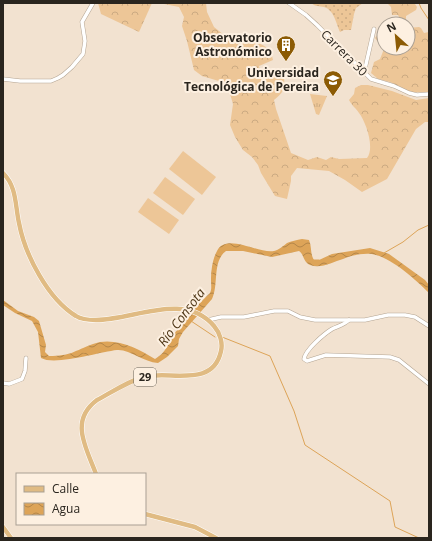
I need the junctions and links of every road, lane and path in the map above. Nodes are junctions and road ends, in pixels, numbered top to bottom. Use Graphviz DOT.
graph roads {
  1 [pos="93,3"];
  2 [pos="289,3"];
  3 [pos="374,29"];
  4 [pos="364,73"];
  5 [pos="3,79"];
  6 [pos="429,94"];
  7 [pos="3,173"];
  8 [pos="208,320"];
  9 [pos="349,320"];
  10 [pos="429,326"];
  11 [pos="26,358"];
  12 [pos="3,383"];
  13 [pos="429,384"];
  14 [pos="96,473"];
  15 [pos="146,514"];
  16 [pos="3,527"];
  17 [pos="11,538"];
  18 [pos="216,538"];
  1 -- 5 [label="street"];
  2 -- 4 [label="street, Carrera 30"];
  3 -- 4 [label="street"];
  4 -- 6 [label="street, Carrera 30"];
  7 -- 8 [label="main road, 29"];
  8 -- 9 [label="street"];
  8 -- 14 [label="main road, 29"];
  9 -- 10 [label="street"];
  9 -- 13 [label="street"];
  11 -- 12 [label="street"];
  15 -- 18 [label="main road"];
  16 -- 17 [label="main road"];
}
